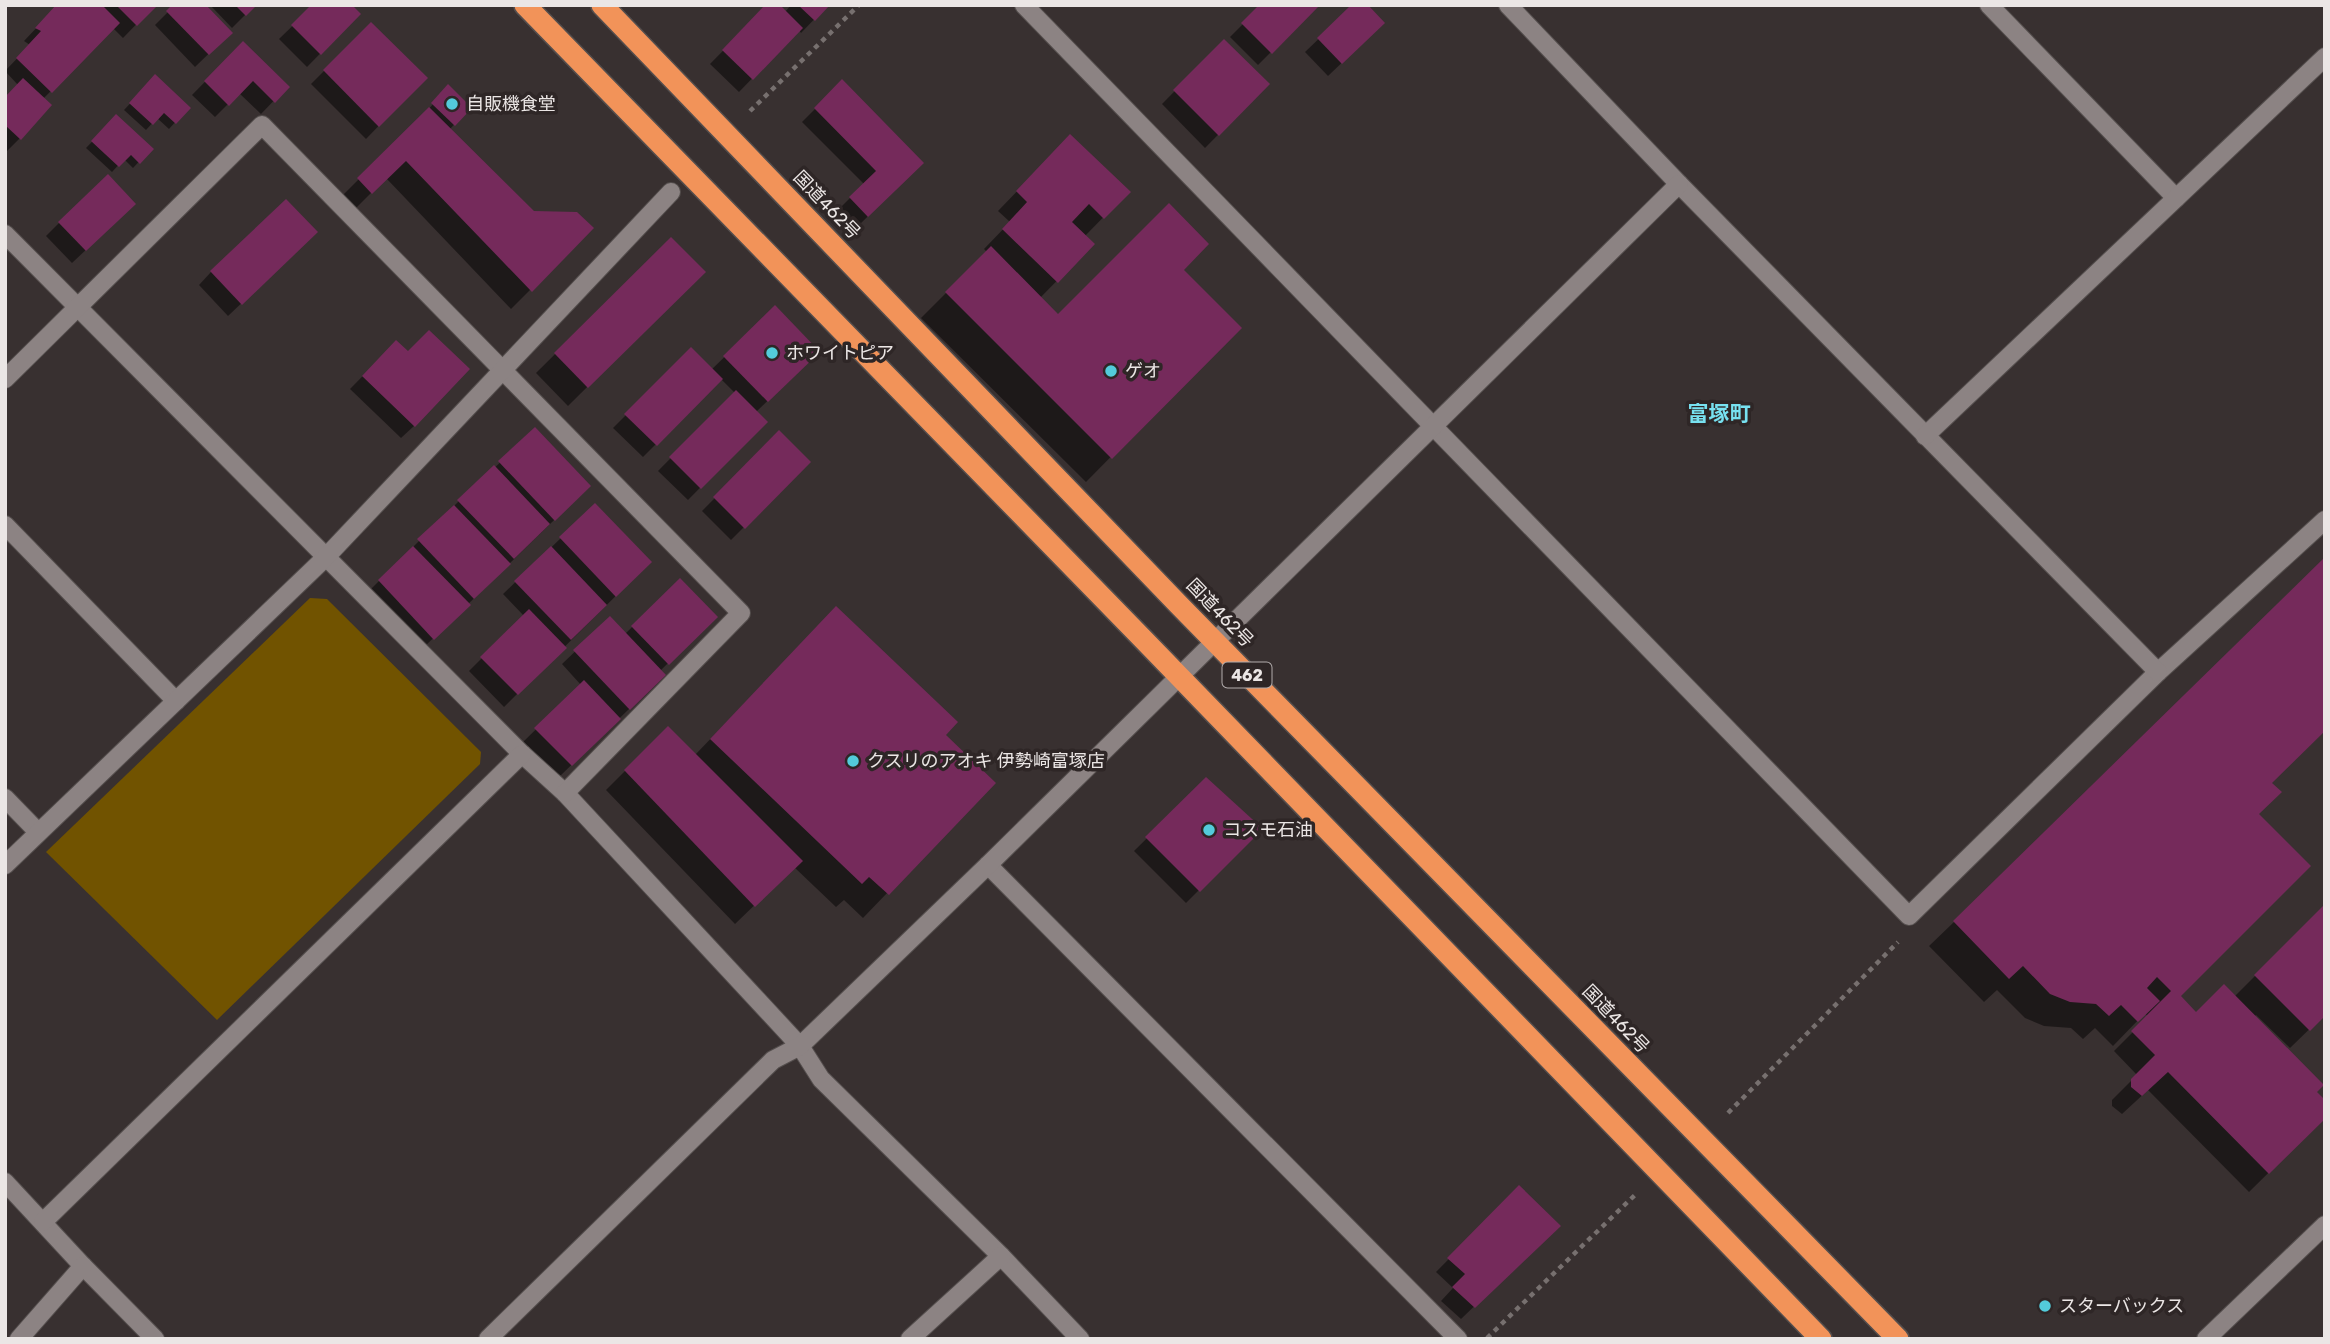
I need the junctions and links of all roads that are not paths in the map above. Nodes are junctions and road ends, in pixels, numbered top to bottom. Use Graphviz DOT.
graph roads {
  1 [pos="525,5"];
  2 [pos="602,5"];
  3 [pos="1024,5"];
  4 [pos="1508,5"];
  5 [pos="1989,5"];
  6 [pos="2325,57"];
  7 [pos="1679,184"];
  8 [pos="671,192"];
  9 [pos="2176,198"];
  10 [pos="5,234"];
  11 [pos="78,308"];
  12 [pos="502,370"];
  13 [pos="5,379"];
  14 [pos="1434,426"];
  15 [pos="1925,436"];
  16 [pos="2325,520"];
  17 [pos="5,525"];
  18 [pos="326,557"];
  19 [pos="1214,640"];
  20 [pos="2158,672"];
  21 [pos="1178,676"];
  22 [pos="176,701"];
  23 [pos="522,754"];
  24 [pos="565,793"];
  25 [pos="5,798"];
  26 [pos="38,832"];
  27 [pos="5,865"];
  28 [pos="988,865"];
  29 [pos="800,1046"];
  30 [pos="5,1182"];
  31 [pos="43,1222"];
  32 [pos="2325,1225"];
  33 [pos="1001,1256"];
  34 [pos="83,1266"];
  35 [pos="19,1339"];
  36 [pos="155,1339"];
  37 [pos="488,1339"];
  38 [pos="910,1339"];
  39 [pos="1080,1339"];
  40 [pos="1458,1339"];
  41 [pos="1821,1339"];
  42 [pos="1898,1339"];
  43 [pos="2206,1339"];
  1 -- 21 [label="highway, 462"];
  2 -- 19 [label="highway, 国道462号 / 462"];
  3 -- 14 [label="street"];
  4 -- 7 [label="street"];
  5 -- 9 [label="street"];
  6 -- 9 [label="street"];
  7 -- 14 [label="street"];
  7 -- 15 [label="street"];
  8 -- 12 [label="street"];
  9 -- 15 [label="street"];
  10 -- 11 [label="street"];
  11 -- 12 [label="street"];
  11 -- 13 [label="street"];
  11 -- 18 [label="street"];
  12 -- 18 [label="street"];
  12 -- 24 [label="street"];
  14 -- 19 [label="street"];
  14 -- 20 [label="street"];
  15 -- 20 [label="street"];
  16 -- 20 [label="street"];
  17 -- 22 [label="street"];
  18 -- 22 [label="street"];
  18 -- 23 [label="street"];
  19 -- 21 [label="street"];
  19 -- 42 [label="highway, 国道462号 / 462"];
  21 -- 28 [label="street"];
  21 -- 41 [label="highway, 462"];
  22 -- 26 [label="street"];
  23 -- 24 [label="street"];
  23 -- 31 [label="street"];
  24 -- 29 [label="street"];
  25 -- 26 [label="street"];
  26 -- 27 [label="street"];
  28 -- 29 [label="street"];
  28 -- 40 [label="street"];
  29 -- 33 [label="street"];
  29 -- 37 [label="street"];
  30 -- 31 [label="street"];
  31 -- 34 [label="street"];
  32 -- 43 [label="street"];
  33 -- 38 [label="street"];
  33 -- 39 [label="street"];
  34 -- 35 [label="street"];
  34 -- 36 [label="street"];
}
